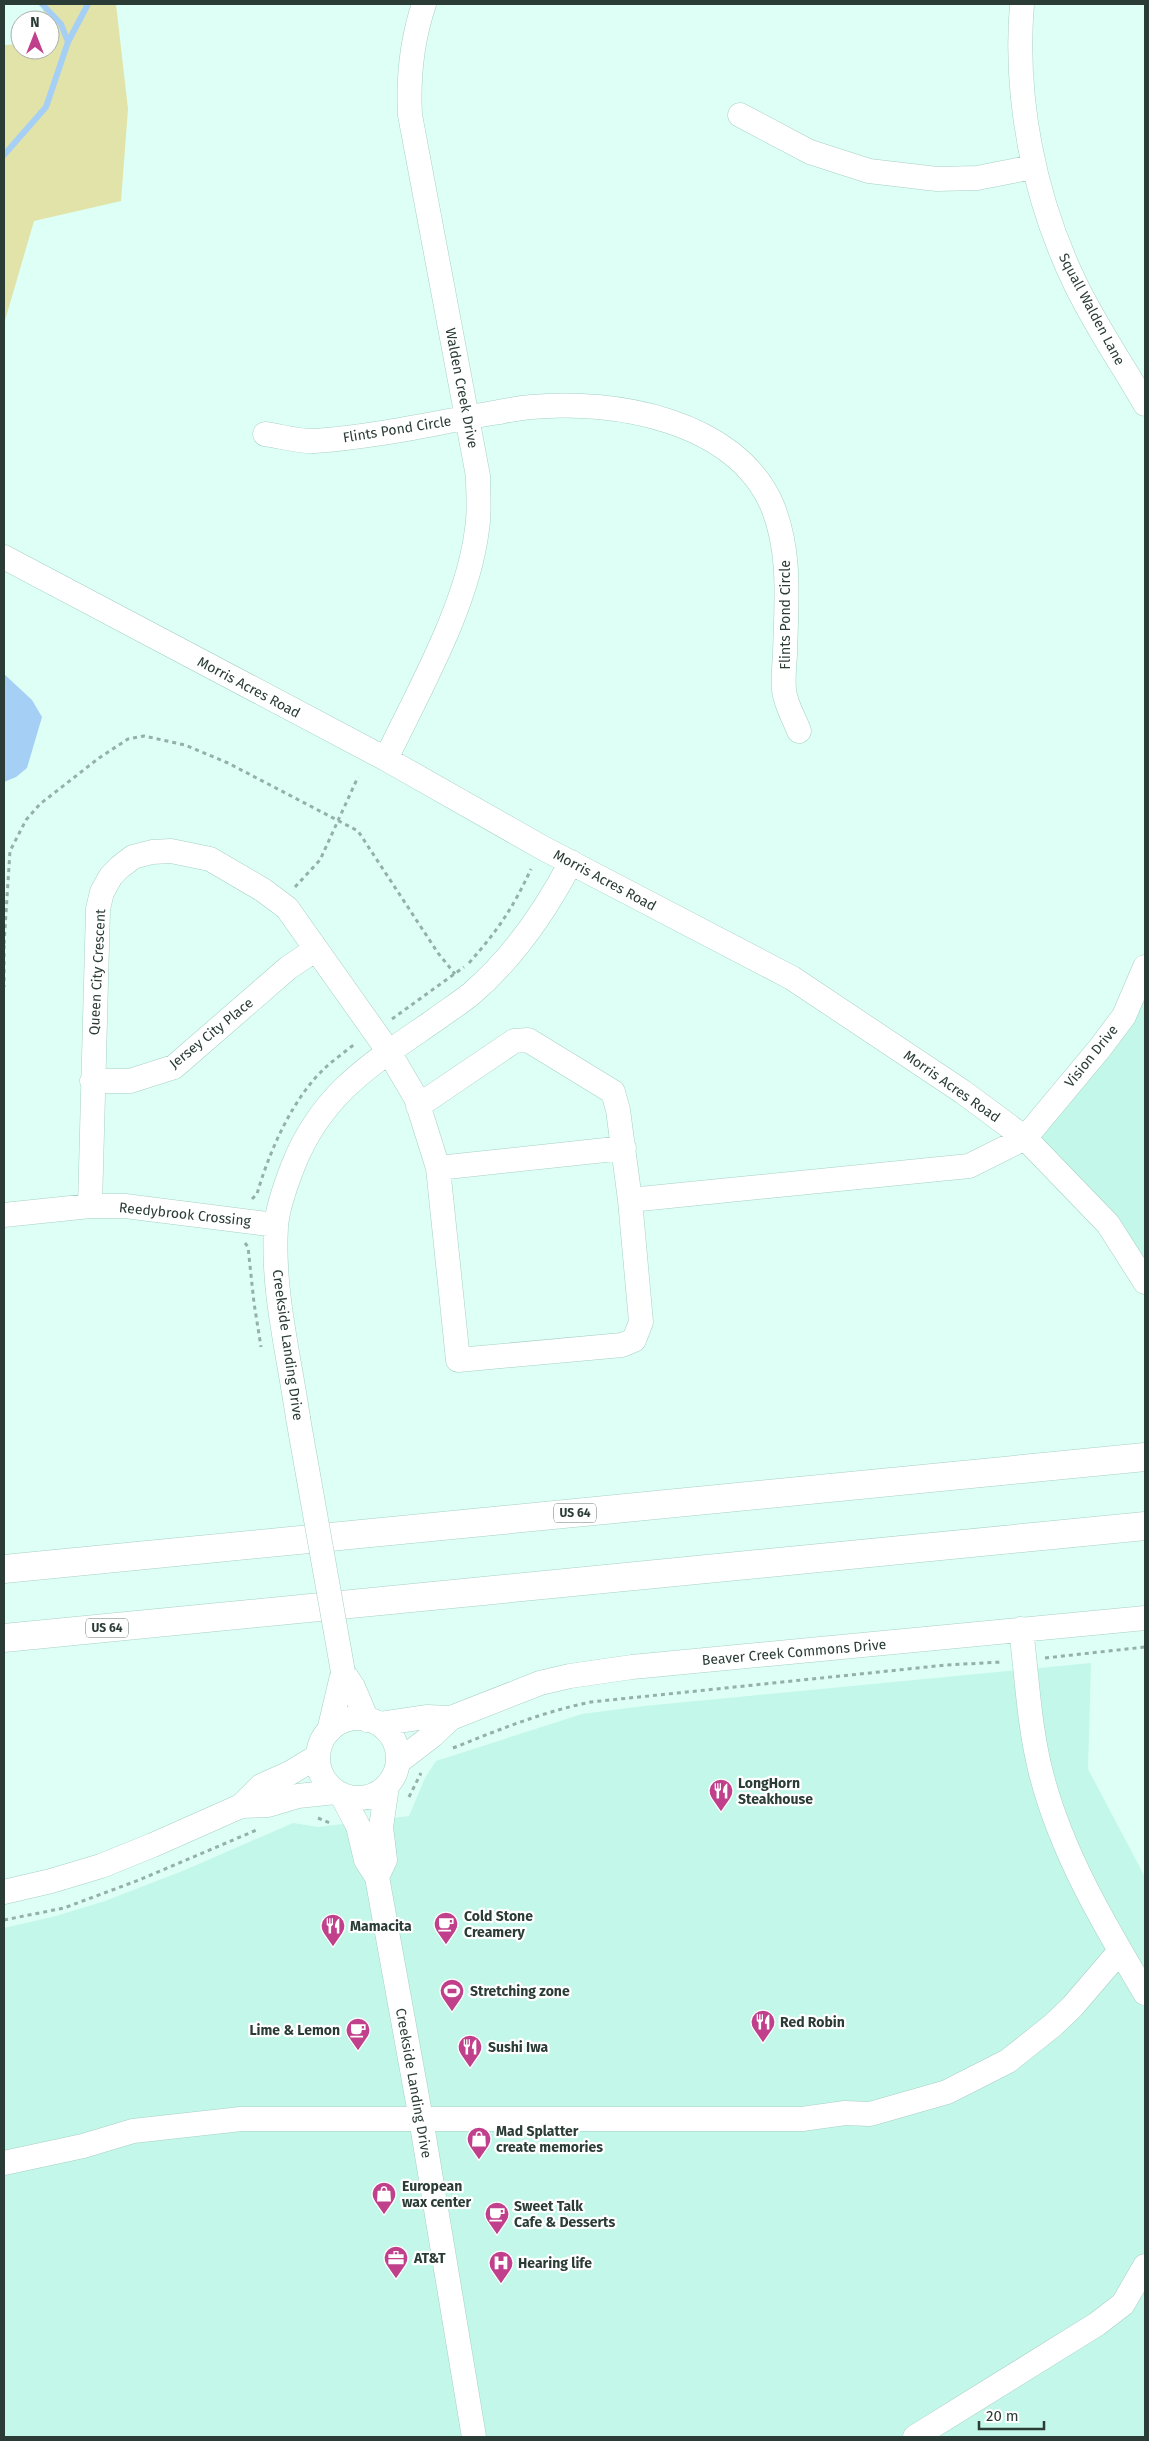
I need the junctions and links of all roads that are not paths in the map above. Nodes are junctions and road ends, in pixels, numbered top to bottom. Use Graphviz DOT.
graph roads {
  1 [pos="424,4"];
  2 [pos="1022,4"];
  3 [pos="740,115"];
  4 [pos="1033,167"];
  5 [pos="1145,404"];
  6 [pos="468,417"];
  7 [pos="265,434"];
  8 [pos="4,557"];
  9 [pos="799,730"];
  10 [pos="386,759"];
  11 [pos="571,862"];
  12 [pos="316,949"];
  13 [pos="1145,967"];
  14 [pos="389,1052"];
  15 [pos="92,1081"];
  16 [pos="418,1106"];
  17 [pos="1025,1138"];
  18 [pos="624,1148"];
  19 [pos="438,1168"];
  20 [pos="630,1200"];
  21 [pos="90,1206"];
  22 [pos="4,1215"];
  23 [pos="276,1225"];
  24 [pos="1145,1282"];
  25 [pos="1145,1440"];
  26 [pos="1145,1457"];
  27 [pos="1108,1460"];
  28 [pos="1145,1526"];
  29 [pos="4,1569"];
  30 [pos="1145,1618"];
  31 [pos="1021,1629"];
  32 [pos="4,1638"];
  33 [pos="343,1672"];
  34 [pos="451,1718"];
  35 [pos="373,1722"];
  36 [pos="330,1731"];
  37 [pos="318,1756"];
  38 [pos="398,1762"];
  39 [pos="387,1786"];
  40 [pos="338,1793"];
  41 [pos="241,1806"];
  42 [pos="377,1876"];
  43 [pos="4,1892"];
  44 [pos="1120,1951"];
  45 [pos="1145,1993"];
  46 [pos="422,2119"];
  47 [pos="4,2163"];
  48 [pos="1145,2266"];
  49 [pos="474,2437"];
  50 [pos="915,2437"];
  1 -- 6 [label="street, Walden Creek Drive"];
  2 -- 4 [label="street, Squall Walden Lane"];
  3 -- 4 [label="street"];
  4 -- 5 [label="street, Squall Walden Lane"];
  6 -- 7 [label="street, Flints Pond Circle"];
  6 -- 9 [label="street, Flints Pond Circle"];
  6 -- 10 [label="street, Walden Creek Drive"];
  8 -- 10 [label="street, Morris Acres Road"];
  10 -- 11 [label="street, Morris Acres Road"];
  11 -- 14 [label="street, Creekside Landing Drive"];
  11 -- 17 [label="street, Morris Acres Road"];
  12 -- 14 [label="street, Queen City Crescent"];
  12 -- 15 [label="street, Jersey City Place"];
  12 -- 15 [label="street, Queen City Crescent"];
  13 -- 17 [label="street, Vision Drive"];
  14 -- 16 [label="street, Queen City Crescent"];
  14 -- 23 [label="street, Creekside Landing Drive"];
  15 -- 21 [label="street, Queen City Crescent"];
  16 -- 18 [label="street"];
  16 -- 19 [label="street, Queen City Crescent"];
  17 -- 20 [label="street"];
  17 -- 24 [label="street, Morris Acres Road"];
  18 -- 19 [label="street"];
  18 -- 20 [label="street"];
  19 -- 20 [label="street, Queen City Crescent"];
  21 -- 22 [label="street, Reedybrook Crossing"];
  21 -- 23 [label="street, Reedybrook Crossing"];
  23 -- 33 [label="street, Creekside Landing Drive, bridge"];
  25 -- 27 [label="highway"];
  26 -- 27 [label="highway, US 64"];
  27 -- 29 [label="highway, US 64"];
  28 -- 32 [label="highway, US 64"];
  30 -- 31 [label="street, Beaver Creek Commons Drive"];
  31 -- 34 [label="street, Beaver Creek Commons Drive"];
  31 -- 44 [label="street"];
  33 -- 35 [label="street, Creekside Landing Drive"];
  33 -- 36 [label="street, Creekside Landing Drive"];
  34 -- 35 [label="street, Beaver Creek Commons Drive"];
  34 -- 38 [label="street, Beaver Creek Commons Drive"];
  35 -- 36 [label="street"];
  35 -- 38 [label="street"];
  36 -- 37 [label="street"];
  37 -- 40 [label="street"];
  37 -- 41 [label="street"];
  38 -- 39 [label="street"];
  39 -- 40 [label="street"];
  39 -- 42 [label="street, Creekside Landing Drive"];
  40 -- 41 [label="street"];
  40 -- 42 [label="street, Creekside Landing Drive"];
  41 -- 43 [label="street"];
  42 -- 46 [label="street, Creekside Landing Drive"];
  44 -- 45 [label="street"];
  44 -- 46 [label="street"];
  46 -- 47 [label="street"];
  46 -- 49 [label="street, Creekside Landing Drive"];
  48 -- 50 [label="street"];
}
